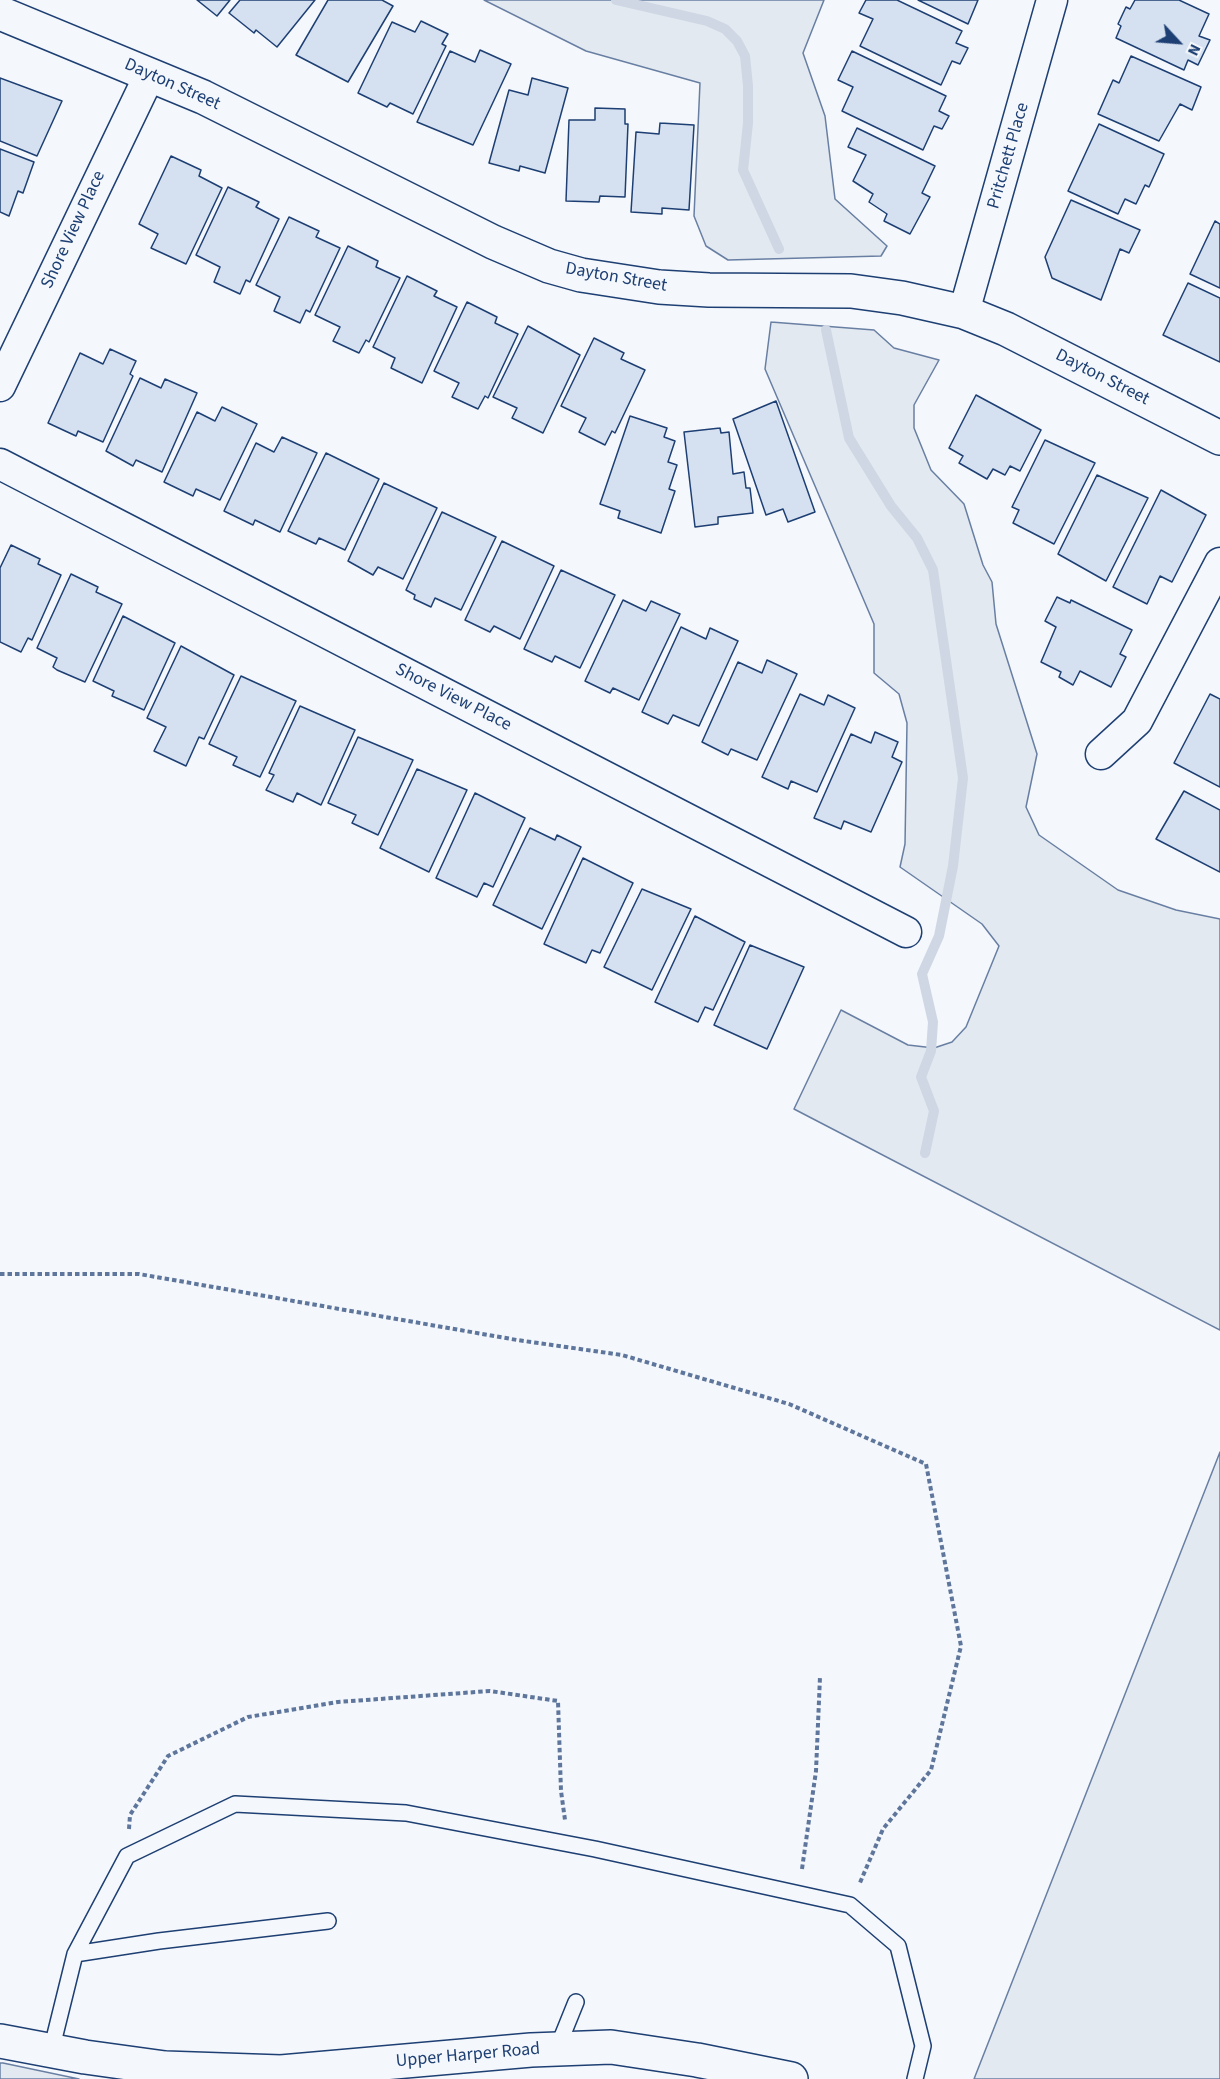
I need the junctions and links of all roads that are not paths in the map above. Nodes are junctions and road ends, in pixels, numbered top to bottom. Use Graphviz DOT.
graph roads {
  1 [pos="1052,0"];
  2 [pos="0,13"];
  3 [pos="150,74"];
  4 [pos="964,312"];
  5 [pos="0,386"];
  6 [pos="1220,438"];
  7 [pos="0,464"];
  8 [pos="1220,562"];
  9 [pos="1101,754"];
  10 [pos="906,932"];
  11 [pos="328,1921"];
  12 [pos="75,1954"];
  13 [pos="576,2002"];
  14 [pos="0,2041"];
  15 [pos="557,2049"];
  16 [pos="51,2051"];
  17 [pos="791,2079"];
  18 [pos="915,2079"];
  1 -- 4 [label="street, Pritchett Place"];
  2 -- 3 [label="street, Dayton Street"];
  3 -- 4 [label="street, Dayton Street"];
  3 -- 5 [label="street, Shore View Place"];
  4 -- 6 [label="street, Dayton Street"];
  7 -- 10 [label="street, Shore View Place"];
  8 -- 9 [label="street"];
  11 -- 12 [label="lane"];
  12 -- 16 [label="lane"];
  12 -- 18 [label="lane"];
  13 -- 15 [label="lane"];
  14 -- 16 [label="street, Upper Harper Road"];
  15 -- 16 [label="street, Upper Harper Road"];
  15 -- 17 [label="street, Upper Harper Road"];
}
